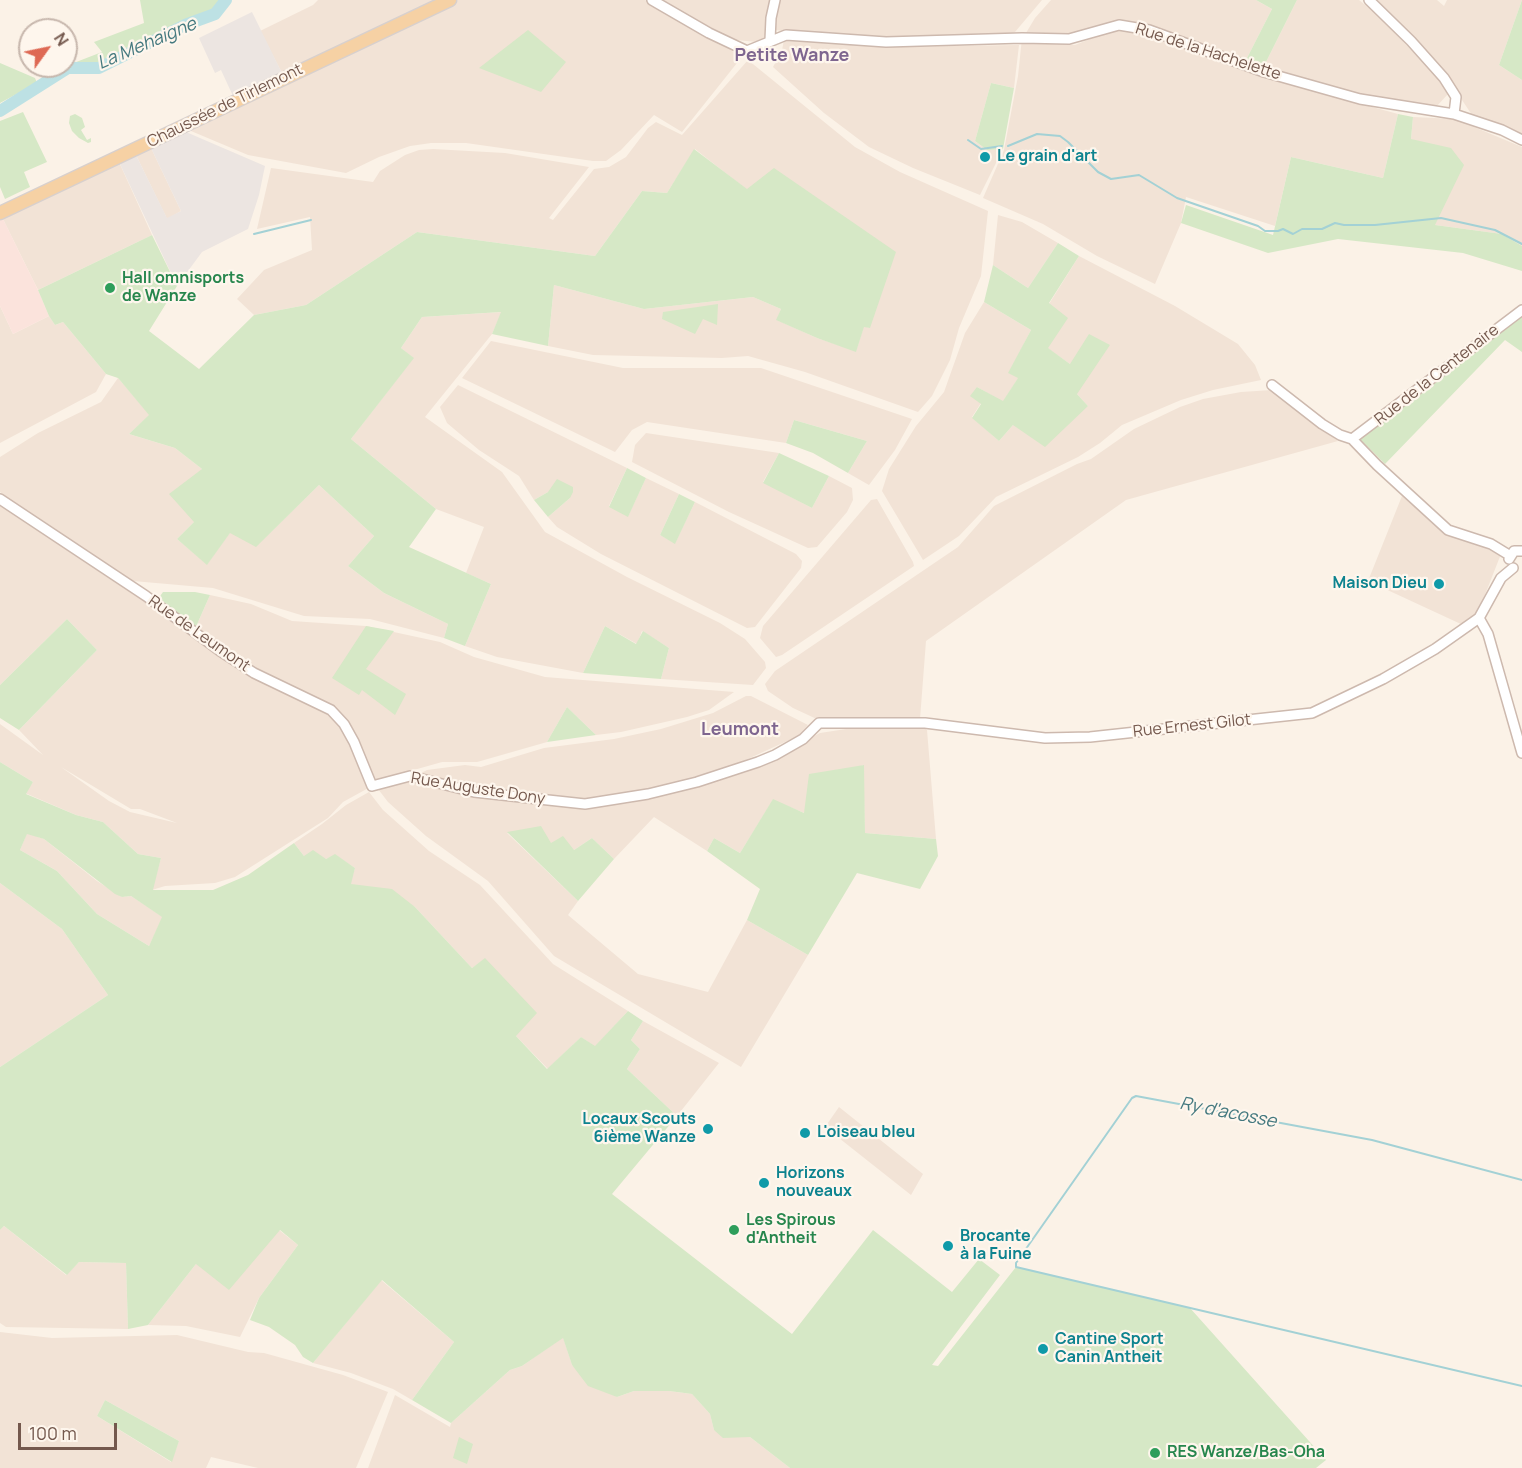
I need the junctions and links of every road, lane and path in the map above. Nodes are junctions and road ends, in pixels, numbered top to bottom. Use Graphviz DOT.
graph roads {
  1 [pos="450,0"];
  2 [pos="652,0"];
  3 [pos="775,0"];
  4 [pos="1369,0"];
  5 [pos="770,40"];
  6 [pos="1454,114"];
  7 [pos="1522,140"];
  8 [pos="0,213"];
  9 [pos="1522,310"];
  10 [pos="1272,385"];
  11 [pos="1352,439"];
  12 [pos="0,499"];
  13 [pos="1522,551"];
  14 [pos="1509,555"];
  15 [pos="1517,568"];
  16 [pos="1479,618"];
  17 [pos="819,723"];
  18 [pos="1522,753"];
  19 [pos="372,786"];
  1 -- 8 [label="main road, Chaussée de Tirlemont"];
  2 -- 5 [label="street, Rue de la Hachelette"];
  3 -- 5 [label="street"];
  4 -- 6 [label="street"];
  5 -- 6 [label="street, Rue de la Hachelette"];
  6 -- 7 [label="street, Rue de la Hachelette"];
  9 -- 11 [label="street, Rue de la Centenaire"];
  10 -- 11 [label="street"];
  11 -- 14 [label="street"];
  12 -- 19 [label="street, Rue de Leumont"];
  13 -- 14 [label="street"];
  14 -- 15 [label="street"];
  15 -- 16 [label="street, Rue Ernest Gilot"];
  16 -- 17 [label="street, Rue Ernest Gilot"];
  16 -- 18 [label="street"];
  17 -- 19 [label="street, Rue Auguste Dony"];
}
